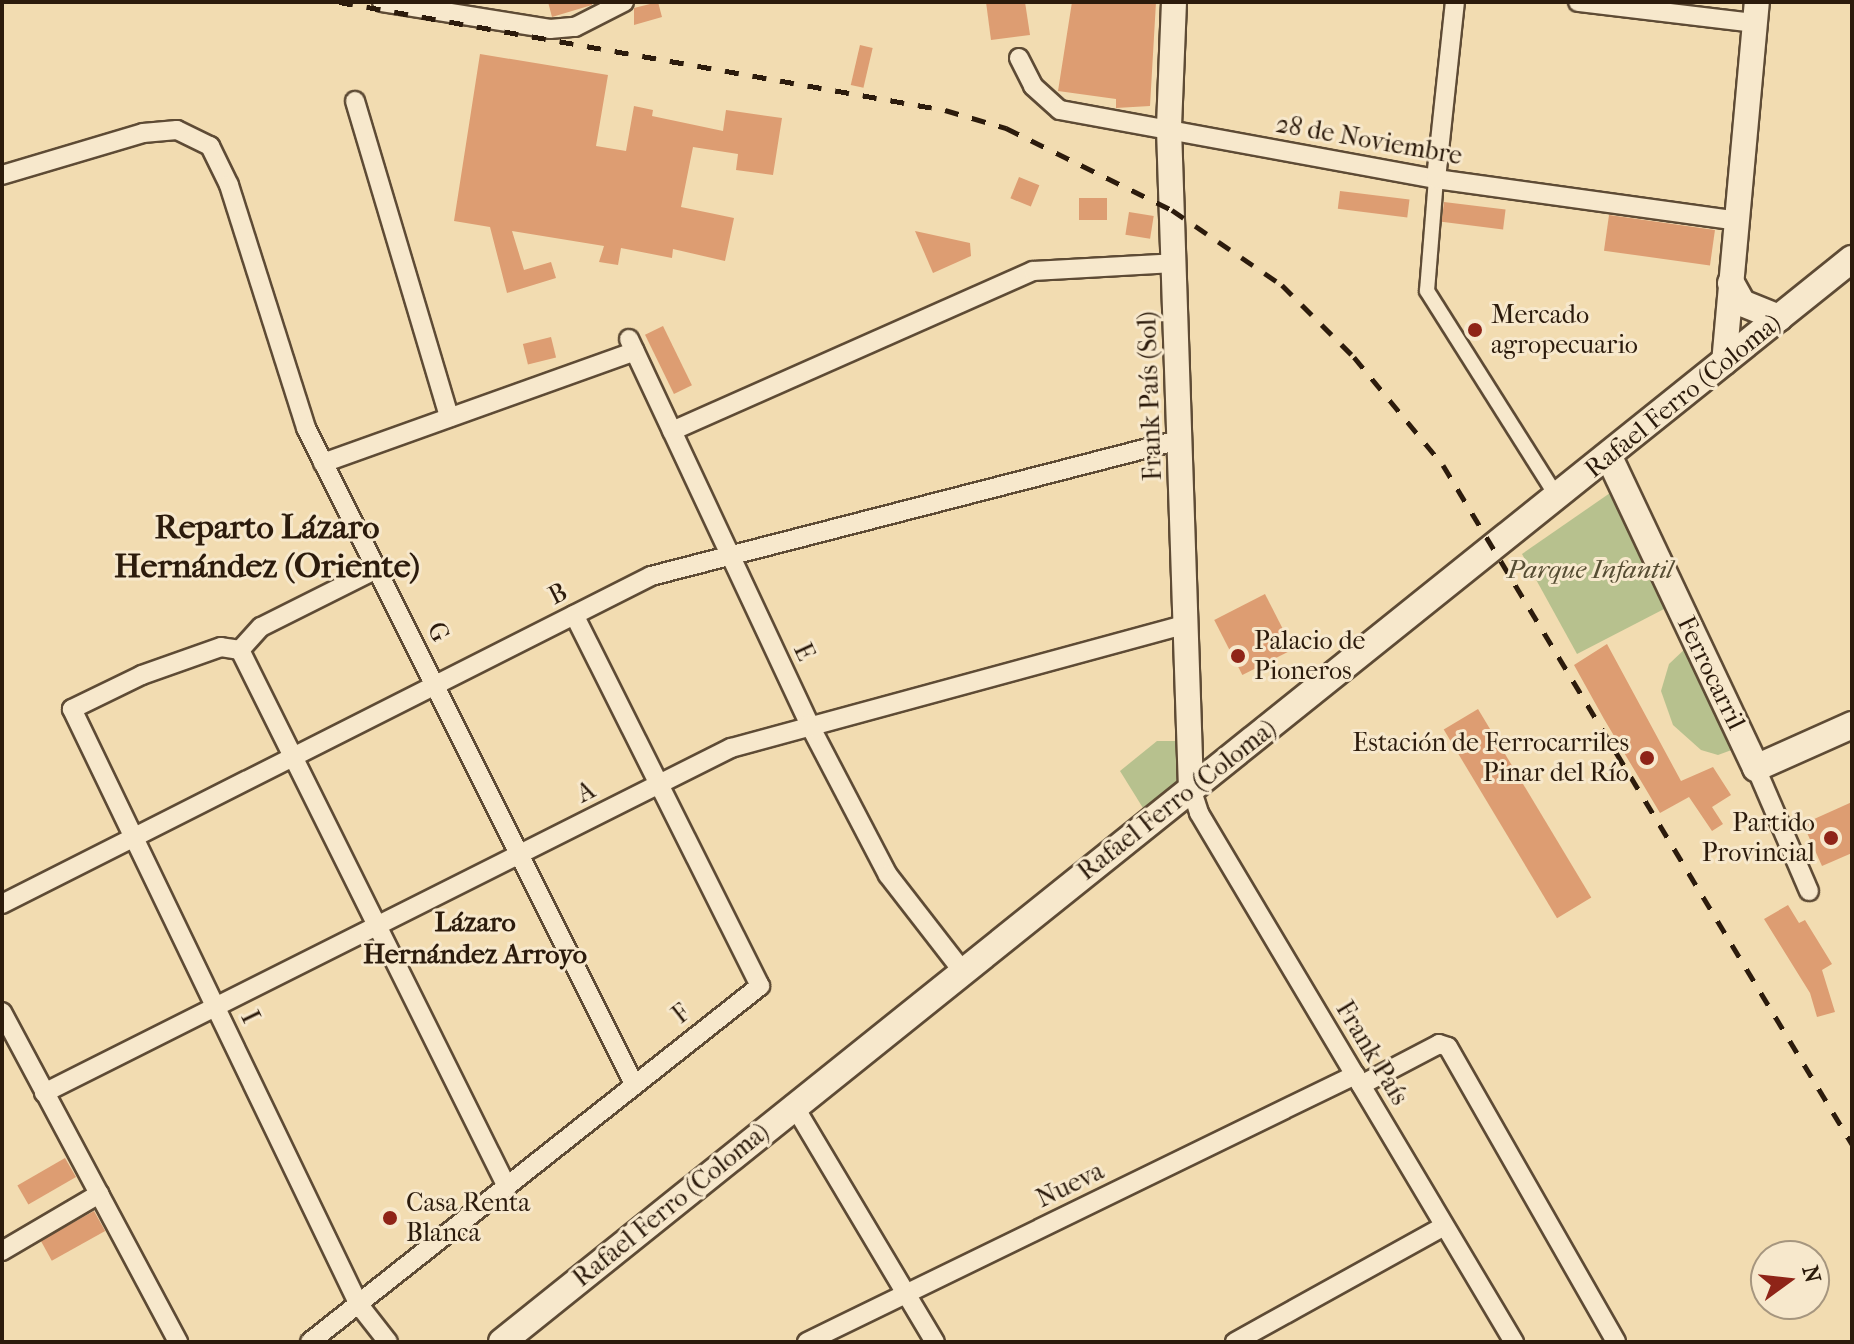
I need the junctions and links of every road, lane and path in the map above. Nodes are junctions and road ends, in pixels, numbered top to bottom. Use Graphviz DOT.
graph roads {
  1 [pos="624,2"];
  2 [pos="1174,2"];
  3 [pos="1455,2"];
  4 [pos="1578,2"];
  5 [pos="382,3"];
  6 [pos="590,9"];
  7 [pos="1756,12"];
  8 [pos="1019,58"];
  9 [pos="355,101"];
  10 [pos="1169,129"];
  11 [pos="2,175"];
  12 [pos="1436,179"];
  13 [pos="1737,221"];
  14 [pos="1852,259"];
  15 [pos="1174,263"];
  16 [pos="1731,283"];
  17 [pos="1779,318"];
  18 [pos="1724,363"];
  19 [pos="449,417"];
  20 [pos="672,431"];
  21 [pos="1179,440"];
  22 [pos="1609,457"];
  23 [pos="323,463"];
  24 [pos="1557,497"];
  25 [pos="731,559"];
  26 [pos="377,569"];
  27 [pos="574,615"];
  28 [pos="1184,625"];
  29 [pos="240,650"];
  30 [pos="435,685"];
  31 [pos="809,724"];
  32 [pos="1852,725"];
  33 [pos="293,757"];
  34 [pos="1756,768"];
  35 [pos="659,784"];
  36 [pos="1191,788"];
  37 [pos="135,837"];
  38 [pos="518,855"];
  39 [pos="1809,891"];
  40 [pos="2,904"];
  41 [pos="378,925"];
  42 [pos="961,969"];
  43 [pos="216,1007"];
  44 [pos="2,1012"];
  45 [pos="1358,1080"];
  46 [pos="634,1084"];
  47 [pos="44,1093"];
  48 [pos="793,1104"];
  49 [pos="505,1183"];
  50 [pos="99,1194"];
  51 [pos="1444,1226"];
  52 [pos="2,1251"];
  53 [pos="906,1295"];
  54 [pos="359,1305"];
  55 [pos="178,1342"];
  56 [pos="310,1342"];
  57 [pos="388,1342"];
  58 [pos="502,1342"];
  59 [pos="807,1342"];
  60 [pos="935,1342"];
  61 [pos="1235,1342"];
  62 [pos="1514,1342"];
  63 [pos="1616,1342"];
  1 -- 6 [label="street"];
  2 -- 10 [label="street, Frank País (Sol)"];
  3 -- 12 [label="street"];
  4 -- 7 [label="street"];
  5 -- 6 [label="street"];
  7 -- 13 [label="street"];
  8 -- 10 [label="street, 28 de Noviembre"];
  9 -- 19 [label="street"];
  10 -- 12 [label="street, 28 de Noviembre"];
  10 -- 15 [label="street, Frank País (Sol)"];
  11 -- 23 [label="street, G"];
  12 -- 13 [label="street, 28 de Noviembre"];
  12 -- 24 [label="street"];
  13 -- 16 [label="street"];
  14 -- 17 [label="main road, Rafael Ferro (Coloma)"];
  15 -- 20 [label="street"];
  15 -- 21 [label="street, Frank País (Sol)"];
  16 -- 17 [label="main road"];
  16 -- 18 [label="street"];
  17 -- 18 [label="main road, Rafael Ferro (Coloma)"];
  18 -- 22 [label="main road, Rafael Ferro (Coloma)"];
  19 -- 20 [label="street, E"];
  19 -- 23 [label="street"];
  20 -- 25 [label="street, E"];
  21 -- 25 [label="street, B"];
  21 -- 28 [label="street, Frank País (Sol)"];
  22 -- 24 [label="main road, Rafael Ferro (Coloma)"];
  22 -- 34 [label="main road, Ferrocarril"];
  23 -- 26 [label="street, G"];
  24 -- 36 [label="main road, Rafael Ferro (Coloma)"];
  25 -- 27 [label="street, B"];
  25 -- 31 [label="street, E"];
  26 -- 29 [label="street"];
  26 -- 30 [label="street, G"];
  27 -- 30 [label="street, B"];
  27 -- 35 [label="street, F"];
  28 -- 31 [label="street, A"];
  28 -- 36 [label="street, Frank País (Sol)"];
  29 -- 33 [label="street"];
  29 -- 37 [label="street, I"];
  30 -- 33 [label="street, B"];
  30 -- 38 [label="street, G"];
  31 -- 35 [label="street, A"];
  31 -- 42 [label="street, E"];
  32 -- 34 [label="main road"];
  33 -- 37 [label="street, B"];
  33 -- 41 [label="street"];
  34 -- 39 [label="street, Ferrocarril"];
  35 -- 38 [label="street, A"];
  35 -- 46 [label="street, F"];
  36 -- 42 [label="main road, Rafael Ferro (Coloma)"];
  36 -- 45 [label="street, Frank País"];
  37 -- 40 [label="street, B"];
  37 -- 43 [label="street, I"];
  38 -- 41 [label="street, A"];
  38 -- 46 [label="street, G"];
  41 -- 43 [label="street, A"];
  41 -- 49 [label="street"];
  42 -- 48 [label="main road, Rafael Ferro (Coloma)"];
  43 -- 47 [label="street, A"];
  43 -- 54 [label="street, I"];
  44 -- 47 [label="street"];
  45 -- 51 [label="street, Frank País"];
  45 -- 53 [label="street, Nueva"];
  45 -- 63 [label="street, Nueva"];
  46 -- 49 [label="street, F"];
  47 -- 50 [label="street"];
  48 -- 53 [label="street"];
  48 -- 58 [label="main road, Rafael Ferro (Coloma)"];
  49 -- 54 [label="street, F"];
  50 -- 52 [label="street"];
  50 -- 55 [label="street"];
  51 -- 61 [label="street"];
  51 -- 62 [label="street, Frank País"];
  53 -- 59 [label="street, Nueva"];
  53 -- 60 [label="street"];
  54 -- 56 [label="street, F"];
  54 -- 57 [label="street, I"];
}
